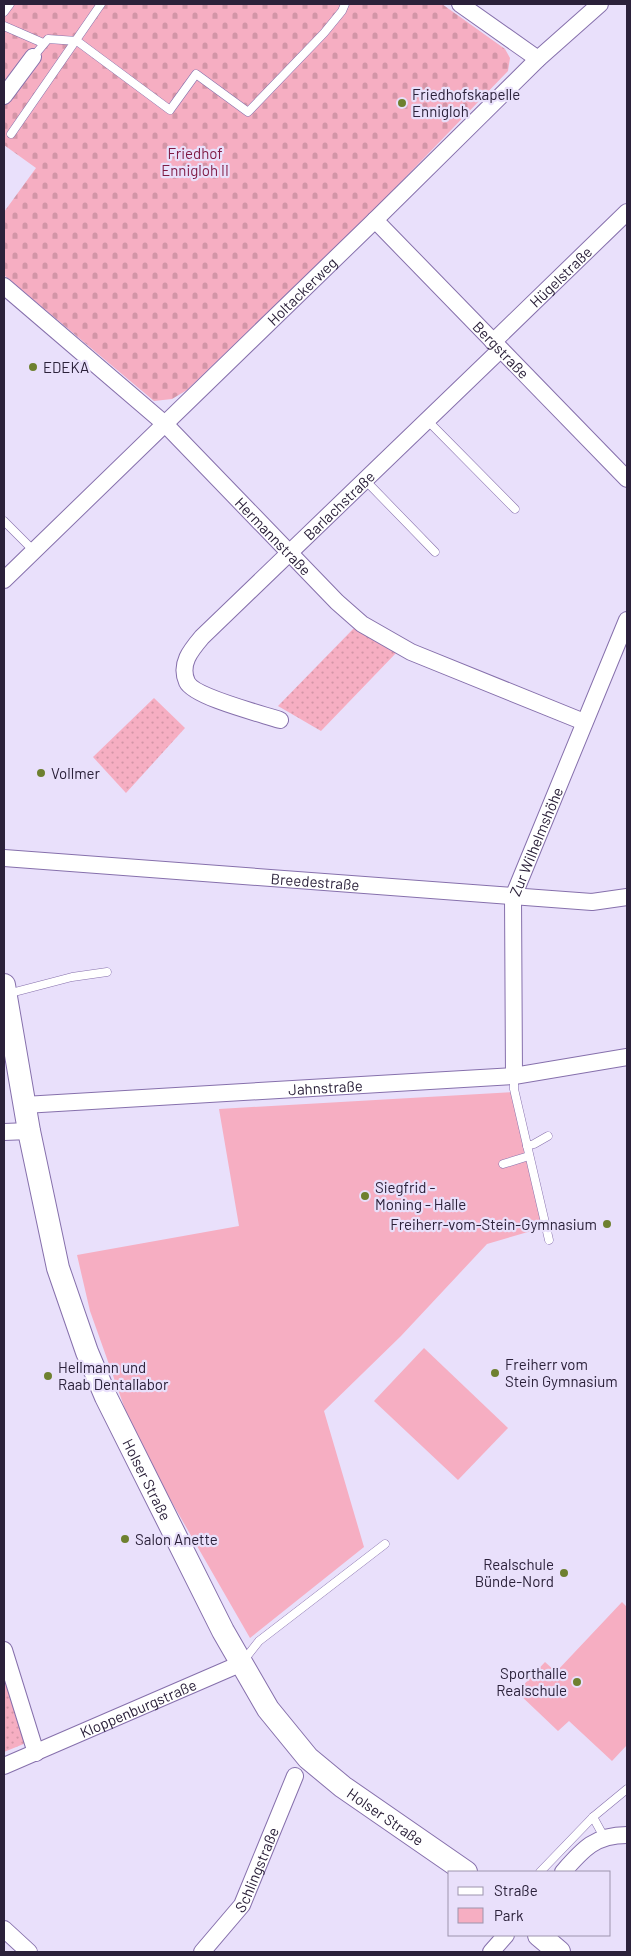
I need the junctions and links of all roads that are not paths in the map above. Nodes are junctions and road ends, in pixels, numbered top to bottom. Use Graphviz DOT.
graph roads {
  1 [pos="10,4"];
  2 [pos="101,4"];
  3 [pos="345,4"];
  4 [pos="460,4"];
  5 [pos="600,4"];
  6 [pos="4,12"];
  7 [pos="4,26"];
  8 [pos="77,41"];
  9 [pos="42,43"];
  10 [pos="33,57"];
  11 [pos="538,59"];
  12 [pos="4,96"];
  13 [pos="11,134"];
  14 [pos="627,212"];
  15 [pos="375,220"];
  16 [pos="4,286"];
  17 [pos="497,346"];
  18 [pos="427,420"];
  19 [pos="165,424"];
  20 [pos="627,479"];
  21 [pos="365,480"];
  22 [pos="515,509"];
  23 [pos="4,521"];
  24 [pos="34,551"];
  25 [pos="435,552"];
  26 [pos="288,553"];
  27 [pos="4,580"];
  28 [pos="627,620"];
  29 [pos="280,720"];
  30 [pos="584,722"];
  31 [pos="4,858"];
  32 [pos="513,897"];
  33 [pos="627,897"];
  34 [pos="107,972"];
  35 [pos="5,990"];
  36 [pos="627,1057"];
  37 [pos="514,1076"];
  38 [pos="24,1105"];
  39 [pos="29,1131"];
  40 [pos="4,1132"];
  41 [pos="548,1136"];
  42 [pos="527,1146"];
  43 [pos="529,1156"];
  44 [pos="503,1164"];
  45 [pos="549,1240"];
  46 [pos="385,1544"];
  47 [pos="4,1650"];
  48 [pos="240,1664"];
  49 [pos="36,1753"];
  50 [pos="4,1766"];
  51 [pos="295,1776"];
  52 [pos="627,1789"];
  53 [pos="593,1818"];
  54 [pos="627,1835"];
  55 [pos="604,1837"];
  56 [pos="465,1871"];
  57 [pos="541,1871"];
  58 [pos="564,1871"];
  59 [pos="4,1929"];
  60 [pos="505,1936"];
  61 [pos="540,1936"];
  62 [pos="29,1952"];
  63 [pos="202,1952"];
  64 [pos="492,1952"];
  65 [pos="558,1952"];
  1 -- 6 [label="lane"];
  2 -- 8 [label="lane"];
  3 -- 8 [label="lane"];
  4 -- 11 [label="street"];
  5 -- 11 [label="street, Holtackerweg"];
  7 -- 9 [label="lane"];
  8 -- 9 [label="lane"];
  8 -- 13 [label="lane"];
  9 -- 10 [label="lane"];
  10 -- 12 [label="street"];
  11 -- 15 [label="street, Holtackerweg"];
  14 -- 17 [label="street, Hügelstraße"];
  15 -- 17 [label="street, Bergstraße"];
  15 -- 19 [label="street, Holtackerweg"];
  16 -- 19 [label="street, Hermannstraße"];
  17 -- 18 [label="street, Barlachstraße"];
  17 -- 20 [label="street, Bergstraße"];
  18 -- 21 [label="street, Barlachstraße"];
  18 -- 22 [label="lane"];
  19 -- 24 [label="street, Holtackerweg"];
  19 -- 26 [label="street, Hermannstraße"];
  21 -- 25 [label="lane"];
  21 -- 26 [label="street, Barlachstraße"];
  23 -- 24 [label="lane"];
  24 -- 27 [label="street, Holtackerweg"];
  26 -- 29 [label="street, Barlachstraße"];
  26 -- 30 [label="street, Hermannstraße"];
  28 -- 30 [label="street, Zur Wilhelmshöhe"];
  30 -- 32 [label="street, Zur Wilhelmshöhe"];
  31 -- 32 [label="street, Breedestraße"];
  32 -- 33 [label="street, Breedestraße"];
  32 -- 37 [label="street, Zur Wilhelmshöhe"];
  34 -- 35 [label="lane"];
  35 -- 38 [label="main road, Holser Straße"];
  36 -- 37 [label="street, Jahnstraße"];
  37 -- 38 [label="street, Jahnstraße"];
  37 -- 42 [label="lane"];
  38 -- 39 [label="main road, Holser Straße"];
  39 -- 40 [label="street"];
  39 -- 48 [label="main road, Holser Straße"];
  41 -- 42 [label="lane"];
  42 -- 43 [label="lane"];
  43 -- 44 [label="lane"];
  43 -- 45 [label="lane"];
  46 -- 48 [label="lane"];
  47 -- 49 [label="street"];
  48 -- 49 [label="street, Kloppenburgstraße"];
  48 -- 56 [label="main road, Holser Straße"];
  49 -- 50 [label="street, Kloppenburgstraße"];
  51 -- 63 [label="street, Schlingstraße"];
  52 -- 53 [label="lane"];
  53 -- 55 [label="lane"];
  53 -- 57 [label="lane"];
  54 -- 55 [label="street"];
  55 -- 58 [label="street"];
  59 -- 62 [label="street"];
  60 -- 64 [label="street"];
  61 -- 65 [label="main road"];
}
